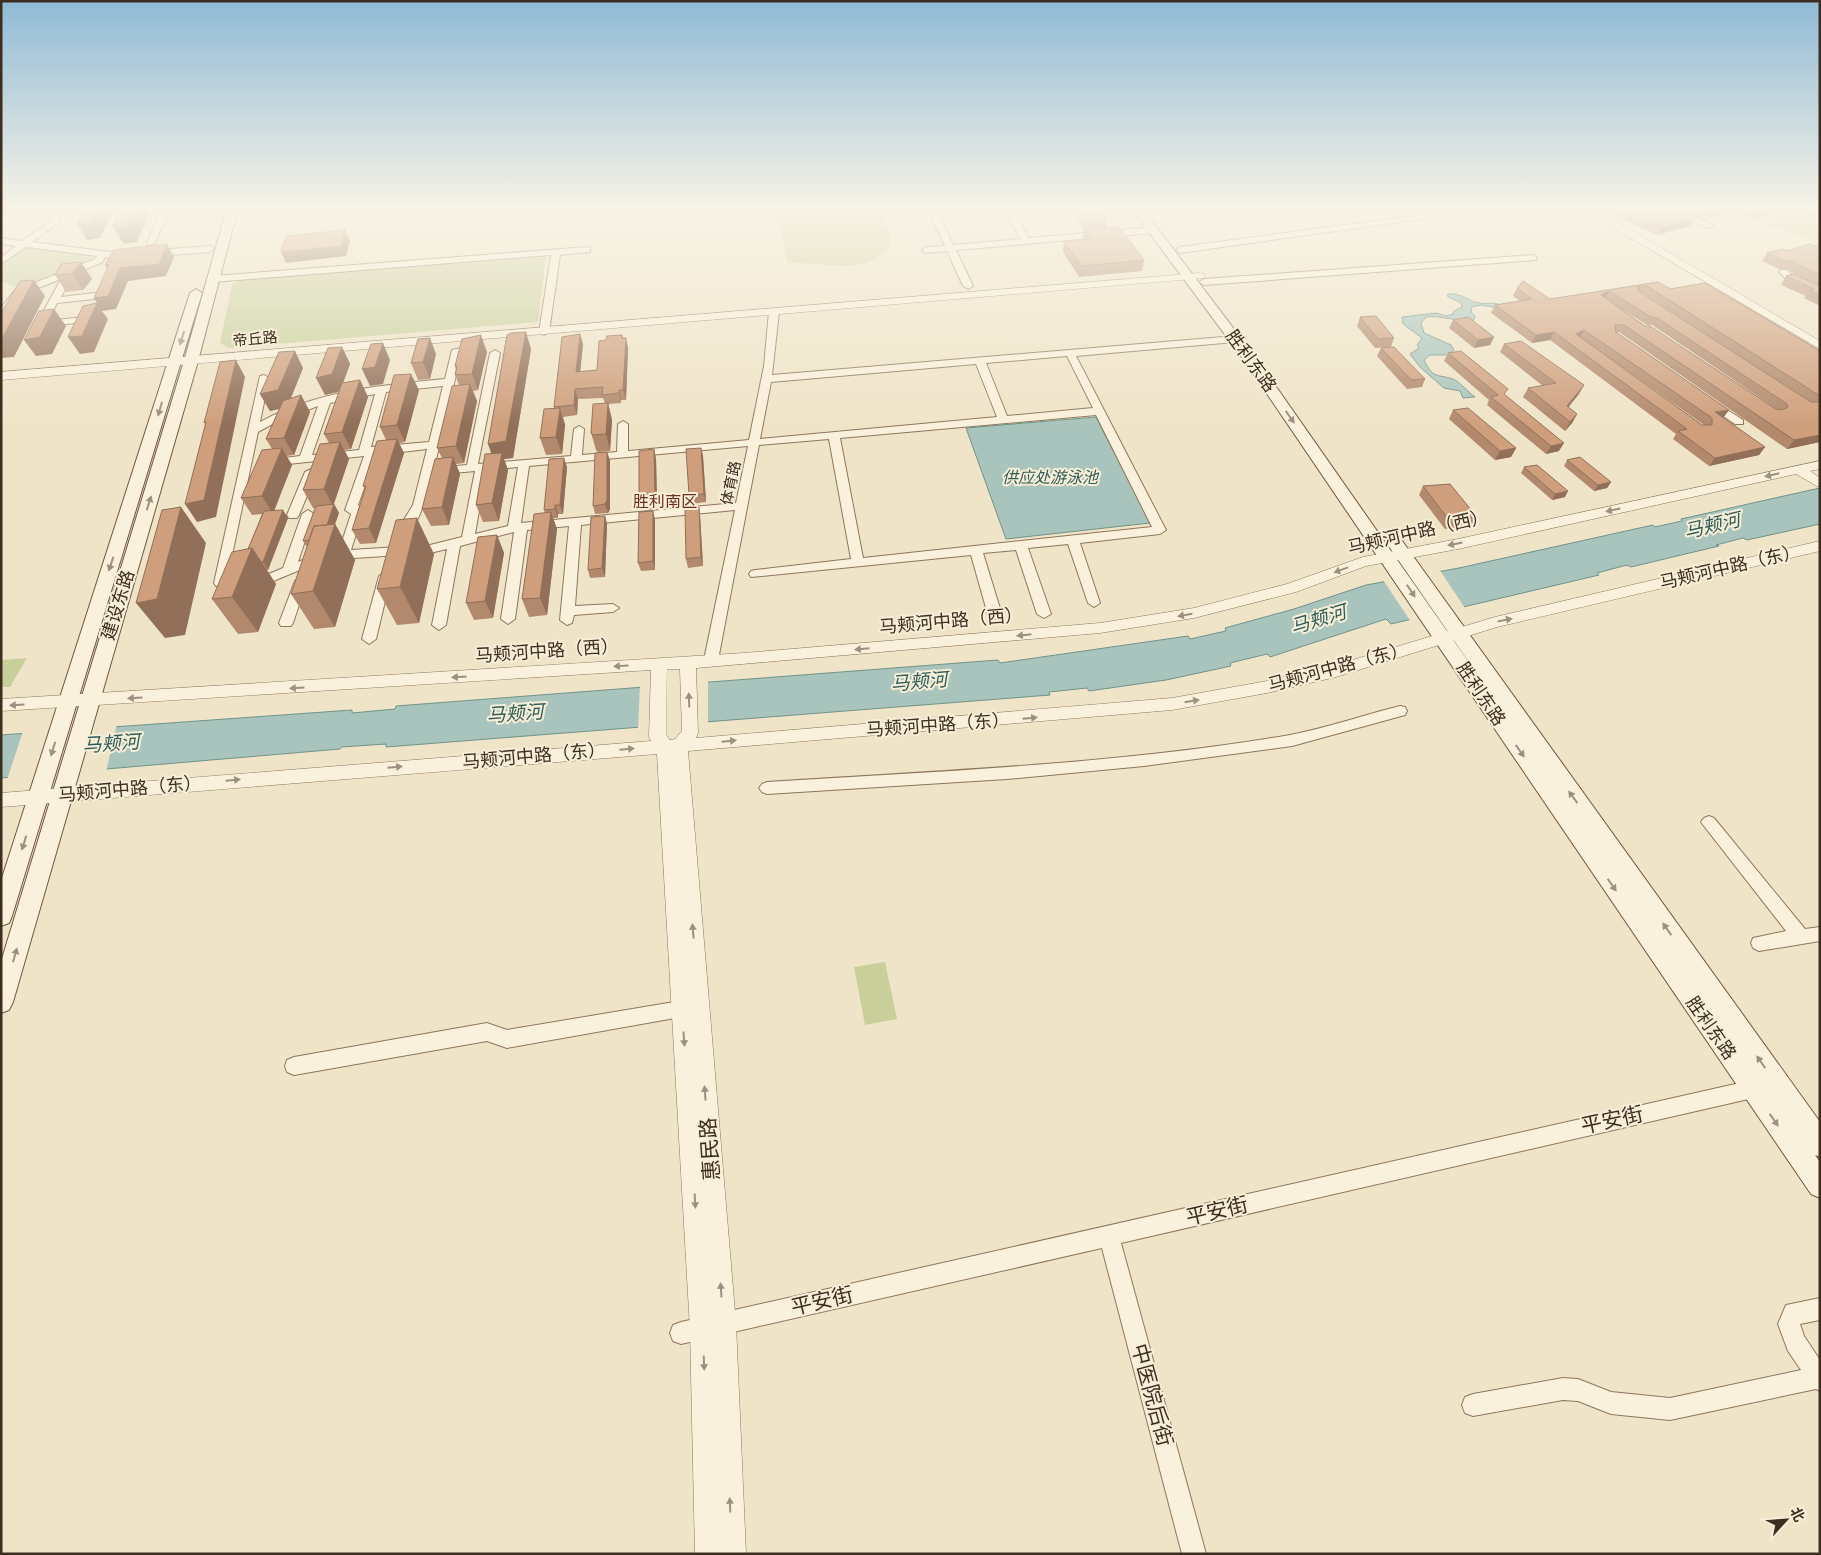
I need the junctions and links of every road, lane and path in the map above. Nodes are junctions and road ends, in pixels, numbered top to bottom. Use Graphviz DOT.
graph roads {
  1 [pos="47,281"];
  2 [pos="65,281"];
  3 [pos="200,281"];
  4 [pos="213,281"];
  5 [pos="552,281"];
  6 [pos="965,281"];
  7 [pos="1166,281"];
  8 [pos="1200,281"];
  9 [pos="1200,281"];
  10 [pos="1709,281"];
  11 [pos="1796,281"];
  12 [pos="968,286"];
  13 [pos="1820,292"];
  14 [pos="103,295"];
  15 [pos="54,301"];
  16 [pos="774,312"];
  17 [pos="1,315"];
  18 [pos="92,319"];
  19 [pos="544,332"];
  20 [pos="1234,338"];
  21 [pos="1820,346"];
  22 [pos="457,350"];
  23 [pos="495,352"];
  24 [pos="1070,353"];
  25 [pos="191,361"];
  26 [pos="980,361"];
  27 [pos="174,362"];
  28 [pos="1,376"];
  29 [pos="264,378"];
  30 [pos="766,379"];
  31 [pos="449,382"];
  32 [pos="381,391"];
  33 [pos="1700,395"];
  34 [pos="325,402"];
  35 [pos="1100,411"];
  36 [pos="1003,420"];
  37 [pos="1738,422"];
  38 [pos="623,424"];
  39 [pos="580,429"];
  40 [pos="253,430"];
  41 [pos="834,436"];
  42 [pos="754,443"];
  43 [pos="434,445"];
  44 [pos="368,451"];
  45 [pos="317,455"];
  46 [pos="622,455"];
  47 [pos="576,459"];
  48 [pos="524,464"];
  49 [pos="244,465"];
  50 [pos="1820,465"];
  51 [pos="476,468"];
  52 [pos="1798,470"];
  53 [pos="428,472"];
  54 [pos="1352,483"];
  55 [pos="1817,483"];
  56 [pos="741,506"];
  57 [pos="308,514"];
  58 [pos="294,515"];
  59 [pos="575,522"];
  60 [pos="1381,523"];
  61 [pos="517,527"];
  62 [pos="468,540"];
  63 [pos="1073,540"];
  64 [pos="454,543"];
  65 [pos="1021,545"];
  66 [pos="1820,546"];
  67 [pos="976,550"];
  68 [pos="391,551"];
  69 [pos="344,553"];
  70 [pos="1397,559"];
  71 [pos="308,561"];
  72 [pos="858,563"];
  73 [pos="289,569"];
  74 [pos="755,574"];
  75 [pos="1094,603"];
  76 [pos="613,608"];
  77 [pos="1044,614"];
  78 [pos="995,616"];
  79 [pos="508,619"];
  80 [pos="286,623"];
  81 [pos="439,625"];
  82 [pos="1451,637"];
  83 [pos="368,639"];
  84 [pos="711,660"];
  85 [pos="688,664"];
  86 [pos="658,667"];
  87 [pos="1,705"];
  88 [pos="88,706"];
  89 [pos="66,707"];
  90 [pos="1400,711"];
  91 [pos="673,740"];
  92 [pos="767,788"];
  93 [pos="64,790"];
  94 [pos="40,792"];
  95 [pos="1,800"];
  96 [pos="1709,822"];
  97 [pos="1,916"];
  98 [pos="1820,934"];
  99 [pos="1801,937"];
  100 [pos="1759,943"];
  101 [pos="1,1002"];
  102 [pos="690,1007"];
  103 [pos="294,1066"];
  104 [pos="1753,1089"];
  105 [pos="1820,1144"];
  106 [pos="1820,1185"];
  107 [pos="1110,1236"];
  108 [pos="1820,1309"];
  109 [pos="702,1329"];
  110 [pos="1819,1379"];
  111 [pos="1473,1405"];
  112 [pos="709,1554"];
  113 [pos="732,1554"];
  114 [pos="1194,1554"];
  1 -- 17 [label="street"];
  2 -- 15 [label="street"];
  3 -- 27 [label="main road, 建设东路, one-way"];
  4 -- 25 [label="main road, 建设东路"];
  5 -- 19 [label="street"];
  6 -- 12 [label="street"];
  7 -- 16 [label="street, 帝丘路"];
  8 -- 20 [label="main road, 胜利东路"];
  9 -- 54 [label="main road, 胜利东路"];
  10 -- 21 [label="street"];
  11 -- 13 [label="street"];
  14 -- 15 [label="street"];
  15 -- 18 [label="street"];
  16 -- 19 [label="street, 帝丘路"];
  16 -- 30 [label="street, 体育路"];
  19 -- 25 [label="street, 帝丘路"];
  20 -- 24 [label="street"];
  20 -- 70 [label="main road, 胜利东路, one-way"];
  22 -- 31 [label="street"];
  23 -- 51 [label="street"];
  24 -- 26 [label="street"];
  24 -- 35 [label="street"];
  25 -- 27 [label="street, 帝丘路"];
  88 -- 25 [label="main road, 建设东路, one-way"];
  26 -- 30 [label="street"];
  26 -- 36 [label="street"];
  27 -- 28 [label="street, 帝丘路"];
  27 -- 89 [label="main road, 建设东路, one-way"];
  29 -- 40 [label="street"];
  30 -- 42 [label="street, 体育路"];
  31 -- 32 [label="street"];
  31 -- 43 [label="street"];
  32 -- 34 [label="street"];
  32 -- 44 [label="street"];
  33 -- 37 [label="street"];
  34 -- 40 [label="street"];
  34 -- 45 [label="street"];
  35 -- 36 [label="street"];
  35 -- 63 [label="street"];
  36 -- 41 [label="street"];
  38 -- 46 [label="street"];
  39 -- 47 [label="street"];
  40 -- 49 [label="street"];
  41 -- 42 [label="street"];
  41 -- 72 [label="street"];
  42 -- 46 [label="street"];
  42 -- 56 [label="street, 体育路"];
  43 -- 44 [label="street"];
  43 -- 53 [label="street"];
  44 -- 45 [label="street"];
  44 -- 69 [label="street"];
  45 -- 49 [label="street"];
  45 -- 58 [label="street"];
  46 -- 47 [label="street"];
  47 -- 48 [label="street"];
  48 -- 51 [label="street"];
  48 -- 61 [label="street"];
  49 -- 73 [label="street"];
  50 -- 52 [label="street, 马颊河中路（西）"];
  51 -- 53 [label="street"];
  51 -- 62 [label="street"];
  52 -- 55 [label="street"];
  52 -- 70 [label="street, 马颊河中路（西）, one-way"];
  53 -- 68 [label="street"];
  56 -- 59 [label="street"];
  56 -- 84 [label="street, 体育路"];
  57 -- 73 [label="street"];
  59 -- 61 [label="street"];
  59 -- 76 [label="street"];
  60 -- 70 [label="main road, 胜利东路"];
  61 -- 62 [label="street"];
  61 -- 79 [label="street"];
  62 -- 64 [label="street"];
  63 -- 65 [label="street"];
  63 -- 75 [label="street"];
  64 -- 68 [label="street"];
  64 -- 81 [label="street"];
  65 -- 67 [label="street"];
  65 -- 77 [label="street"];
  82 -- 66 [label="street, 马颊河中路（东）, one-way"];
  67 -- 72 [label="street"];
  67 -- 78 [label="street"];
  68 -- 69 [label="street"];
  68 -- 83 [label="street"];
  69 -- 71 [label="street"];
  70 -- 82 [label="main road, 胜利东路"];
  70 -- 84 [label="street, 马颊河中路（西）, one-way"];
  71 -- 73 [label="street"];
  71 -- 80 [label="street"];
  72 -- 74 [label="street"];
  91 -- 82 [label="street, 马颊河中路（东）, one-way"];
  82 -- 104 [label="main road, 胜利东路, one-way"];
  105 -- 82 [label="main road, 胜利东路, one-way"];
  84 -- 85 [label="street, 马颊河中路（西）"];
  85 -- 86 [label="street, 马颊河中路（西）"];
  91 -- 85 [label="street, one-way"];
  86 -- 88 [label="street, 马颊河中路（西）, one-way"];
  86 -- 91 [label="street"];
  89 -- 87 [label="street, 马颊河中路（西）, one-way"];
  88 -- 89 [label="street, 马颊河中路（西）"];
  88 -- 93 [label="main road, 建设东路"];
  89 -- 94 [label="main road, 建设东路, one-way"];
  90 -- 92 [label="street"];
  93 -- 91 [label="street, 马颊河中路（东）, one-way"];
  91 -- 102 [label="street, 惠民路"];
  93 -- 94 [label="street, 马颊河中路（东）"];
  101 -- 93 [label="main road, 建设东路, one-way"];
  94 -- 95 [label="street, 马颊河中路（东）"];
  94 -- 97 [label="main road, 建设东路, one-way"];
  96 -- 99 [label="street"];
  98 -- 99 [label="street"];
  99 -- 100 [label="street"];
  102 -- 103 [label="street"];
  102 -- 109 [label="street, 惠民路"];
  104 -- 106 [label="main road, 胜利东路, one-way"];
  104 -- 107 [label="street, 平安街"];
  107 -- 109 [label="street, 平安街"];
  107 -- 114 [label="street, 中医院后街"];
  108 -- 110 [label="street"];
  109 -- 112 [label="street, 惠民路, one-way"];
  113 -- 109 [label="street, 惠民路, one-way"];
  110 -- 111 [label="street"];
}
